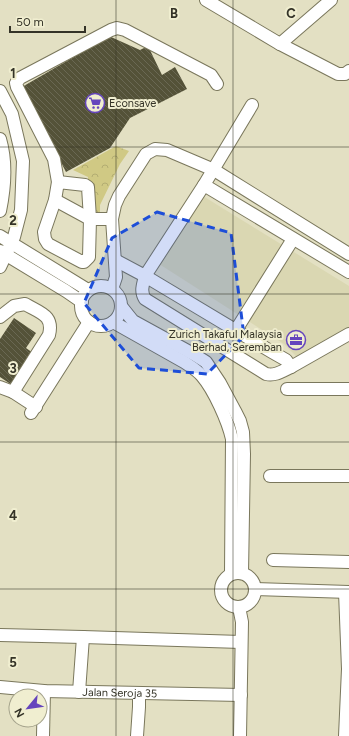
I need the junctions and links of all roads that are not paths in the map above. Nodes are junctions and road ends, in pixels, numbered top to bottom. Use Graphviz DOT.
graph roads {
  1 [pos="206,0"];
  2 [pos="331,0"];
  3 [pos="222,4"];
  4 [pos="280,44"];
  5 [pos="349,71"];
  6 [pos="217,84"];
  7 [pos="0,91"];
  8 [pos="252,105"];
  9 [pos="0,139"];
  10 [pos="214,170"];
  11 [pos="58,182"];
  12 [pos="204,185"];
  13 [pos="55,200"];
  14 [pos="0,207"];
  15 [pos="112,218"];
  16 [pos="90,220"];
  17 [pos="0,236"];
  18 [pos="293,238"];
  19 [pos="11,243"];
  20 [pos="3,253"];
  21 [pos="349,254"];
  22 [pos="115,260"];
  23 [pos="0,267"];
  24 [pos="349,272"];
  25 [pos="145,276"];
  26 [pos="112,289"];
  27 [pos="88,290"];
  28 [pos="82,302"];
  29 [pos="121,306"];
  30 [pos="0,317"];
  31 [pos="90,322"];
  32 [pos="113,322"];
  33 [pos="236,330"];
  34 [pos="349,334"];
  35 [pos="291,367"];
  36 [pos="0,387"];
  37 [pos="349,388"];
  38 [pos="286,389"];
  39 [pos="13,392"];
  40 [pos="270,476"];
  41 [pos="349,476"];
  42 [pos="273,560"];
  43 [pos="349,562"];
  44 [pos="236,574"];
  45 [pos="255,589"];
  46 [pos="347,592"];
  47 [pos="239,607"];
  48 [pos="0,636"];
  49 [pos="83,637"];
  50 [pos="242,642"];
  51 [pos="349,669"];
  52 [pos="0,687"];
  53 [pos="11,688"];
  54 [pos="48,691"];
  55 [pos="79,692"];
  56 [pos="139,693"];
  57 [pos="241,695"];
  58 [pos="137,736"];
  59 [pos="240,736"];
  60 [pos="346,736"];
  1 -- 3 [label="street"];
  2 -- 4 [label="street"];
  3 -- 4 [label="street"];
  4 -- 5 [label="street"];
  6 -- 11 [label="street"];
  7 -- 19 [label="street"];
  8 -- 10 [label="street"];
  9 -- 14 [label="street"];
  10 -- 12 [label="street"];
  10 -- 15 [label="street"];
  10 -- 21 [label="street"];
  11 -- 13 [label="street"];
  11 -- 16 [label="street"];
  12 -- 18 [label="street"];
  12 -- 25 [label="street"];
  13 -- 16 [label="street"];
  13 -- 16 [label="street"];
  15 -- 16 [label="street"];
  15 -- 22 [label="street"];
  17 -- 19 [label="street"];
  18 -- 24 [label="street"];
  18 -- 33 [label="street"];
  19 -- 20 [label="street"];
  19 -- 27 [label="street"];
  20 -- 23 [label="street"];
  20 -- 28 [label="street"];
  22 -- 25 [label="street"];
  22 -- 26 [label="street"];
  25 -- 33 [label="street"];
  25 -- 35 [label="street"];
  26 -- 27 [label="street"];
  26 -- 29 [label="street"];
  27 -- 28 [label="street"];
  28 -- 31 [label="street"];
  29 -- 32 [label="street"];
  29 -- 44 [label="street"];
  30 -- 39 [label="street"];
  31 -- 32 [label="street"];
  31 -- 39 [label="street"];
  32 -- 44 [label="street"];
  33 -- 35 [label="street"];
  34 -- 35 [label="street"];
  36 -- 39 [label="street"];
  37 -- 38 [label="street"];
  40 -- 41 [label="street"];
  42 -- 43 [label="street"];
  44 -- 45 [label="street"];
  44 -- 47 [label="street"];
  45 -- 46 [label="street"];
  45 -- 47 [label="street"];
  46 -- 51 [label="street"];
  47 -- 50 [label="street"];
  48 -- 49 [label="street"];
  49 -- 50 [label="street"];
  49 -- 55 [label="street"];
  50 -- 57 [label="street"];
  51 -- 60 [label="street"];
  52 -- 53 [label="street, Jalan Seroja 35"];
  54 -- 55 [label="street, Jalan Seroja 35"];
  55 -- 56 [label="street, Jalan Seroja 35"];
  56 -- 57 [label="street, Jalan Seroja 35"];
  56 -- 58 [label="street"];
  57 -- 59 [label="street"];
}
